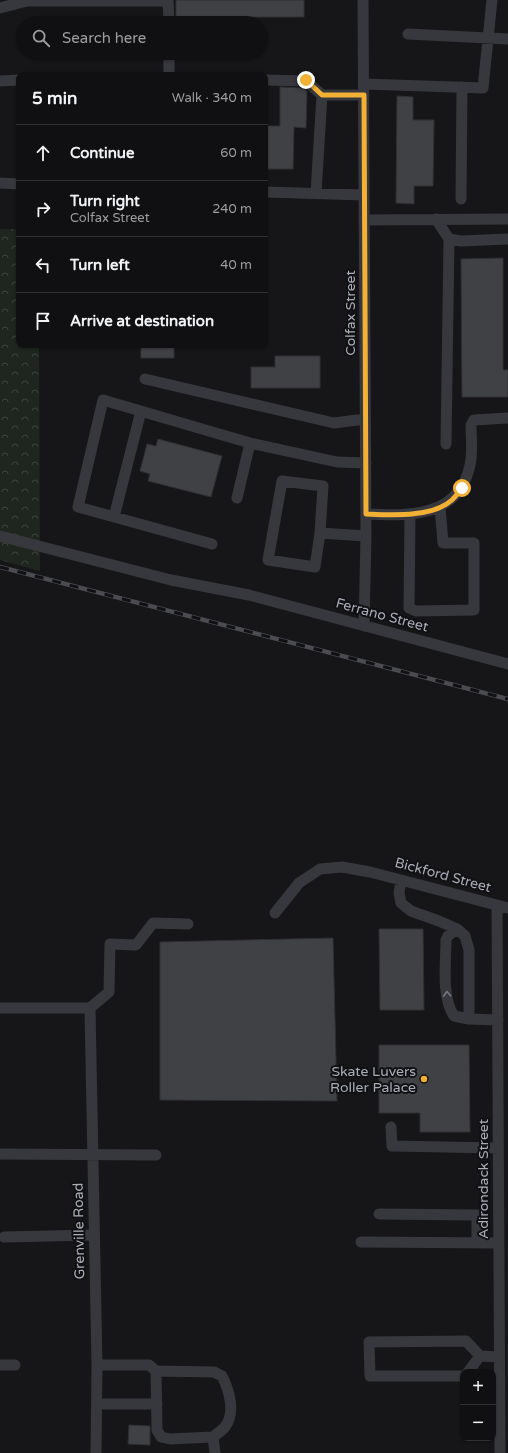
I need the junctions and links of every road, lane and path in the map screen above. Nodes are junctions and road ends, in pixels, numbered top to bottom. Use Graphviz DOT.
graph roads {
  1 [pos="363,0"];
  2 [pos="492,0"];
  3 [pos="168,1"];
  4 [pos="0,8"];
  5 [pos="169,16"];
  6 [pos="408,34"];
  7 [pos="489,38"];
  8 [pos="508,39"];
  9 [pos="169,60"];
  10 [pos="169,72"];
  11 [pos="16,80"];
  12 [pos="268,80"];
  13 [pos="0,81"];
  14 [pos="462,87"];
  15 [pos="364,90"];
  16 [pos="322,95"];
  17 [pos="0,183"];
  18 [pos="16,184"];
  19 [pos="268,192"];
  20 [pos="316,193"];
  21 [pos="364,195"];
  22 [pos="461,199"];
  23 [pos="508,219"];
  24 [pos="364,220"];
  25 [pos="436,220"];
  26 [pos="449,239"];
  27 [pos="508,239"];
  28 [pos="145,379"];
  29 [pos="141,411"];
  30 [pos="508,418"];
  31 [pos="365,419"];
  32 [pos="250,443"];
  33 [pos="446,444"];
  34 [pos="366,463"];
  35 [pos="237,498"];
  36 [pos="440,507"];
  37 [pos="366,514"];
  38 [pos="410,514"];
  39 [pos="114,517"];
  40 [pos="320,533"];
  41 [pos="0,536"];
  42 [pos="366,536"];
  43 [pos="212,544"];
  44 [pos="364,626"];
  45 [pos="508,664"];
  46 [pos="401,880"];
  47 [pos="503,906"];
  48 [pos="275,913"];
  49 [pos="188,924"];
  50 [pos="457,929"];
  51 [pos="0,1008"];
  52 [pos="90,1008"];
  53 [pos="469,1020"];
  54 [pos="498,1020"];
  55 [pos="391,1127"];
  56 [pos="498,1148"];
  57 [pos="0,1154"];
  58 [pos="92,1154"];
  59 [pos="156,1155"];
  60 [pos="379,1214"];
  61 [pos="93,1235"];
  62 [pos="4,1237"];
  63 [pos="361,1242"];
  64 [pos="477,1243"];
  65 [pos="499,1243"];
  66 [pos="480,1356"];
  67 [pos="499,1357"];
  68 [pos="0,1365"];
  69 [pos="15,1365"];
  70 [pos="97,1365"];
  71 [pos="470,1369"];
  72 [pos="156,1371"];
  73 [pos="460,1376"];
  74 [pos="97,1404"];
  75 [pos="157,1404"];
  76 [pos="214,1437"];
  77 [pos="502,1447"];
  78 [pos="96,1453"];
  79 [pos="215,1453"];
  1 -- 15 [label="street, Colfax Street"];
  2 -- 7 [label="street"];
  3 -- 4 [label="street"];
  3 -- 5 [label="street"];
  6 -- 7 [label="street"];
  7 -- 8 [label="street"];
  7 -- 14 [label="street"];
  9 -- 10 [label="street"];
  11 -- 13 [label="street"];
  12 -- 16 [label="street"];
  14 -- 15 [label="street"];
  14 -- 22 [label="street"];
  15 -- 16 [label="street"];
  15 -- 21 [label="street, Colfax Street"];
  16 -- 20 [label="street"];
  17 -- 18 [label="street"];
  19 -- 20 [label="street"];
  20 -- 21 [label="street"];
  21 -- 24 [label="street, Colfax Street"];
  23 -- 25 [label="street"];
  24 -- 25 [label="street"];
  24 -- 31 [label="street, Colfax Street"];
  25 -- 26 [label="street"];
  26 -- 27 [label="street"];
  26 -- 33 [label="street"];
  28 -- 31 [label="street"];
  29 -- 32 [label="street"];
  29 -- 39 [label="street"];
  29 -- 39 [label="street"];
  30 -- 36 [label="street"];
  31 -- 34 [label="street, Colfax Street"];
  32 -- 34 [label="street"];
  32 -- 35 [label="street"];
  34 -- 37 [label="street, Colfax Street"];
  36 -- 38 [label="street"];
  36 -- 38 [label="street"];
  37 -- 38 [label="street"];
  37 -- 42 [label="street, Colfax Street"];
  39 -- 43 [label="street"];
  40 -- 40 [label="street"];
  40 -- 42 [label="street"];
  41 -- 44 [label="street, Ferrano Street"];
  42 -- 44 [label="street, Colfax Street"];
  44 -- 45 [label="street, Ferrano Street"];
  46 -- 47 [label="street, Bickford Street"];
  46 -- 48 [label="street, Bickford Street"];
  46 -- 50 [label="street"];
  47 -- 54 [label="street, Adirondack Street"];
  49 -- 52 [label="street"];
  50 -- 53 [label="street"];
  53 -- 50 [label="street, one-way"];
  51 -- 52 [label="street"];
  52 -- 58 [label="street, Grenville Road"];
  53 -- 54 [label="street"];
  54 -- 56 [label="street, Adirondack Street"];
  55 -- 56 [label="street"];
  56 -- 65 [label="street, Adirondack Street"];
  57 -- 58 [label="street"];
  58 -- 59 [label="street"];
  58 -- 61 [label="street, Grenville Road"];
  60 -- 64 [label="street"];
  61 -- 62 [label="street"];
  61 -- 70 [label="street, Grenville Road"];
  63 -- 64 [label="street"];
  64 -- 65 [label="street"];
  65 -- 67 [label="street, Adirondack Street"];
  66 -- 67 [label="street"];
  66 -- 71 [label="street"];
  66 -- 73 [label="street"];
  67 -- 77 [label="street, Adirondack Street"];
  68 -- 69 [label="street"];
  70 -- 72 [label="street"];
  70 -- 74 [label="street, Grenville Road"];
  72 -- 75 [label="street"];
  72 -- 76 [label="street"];
  74 -- 75 [label="street"];
  74 -- 78 [label="street, Grenville Road"];
  75 -- 76 [label="street"];
  76 -- 79 [label="street"];
}
